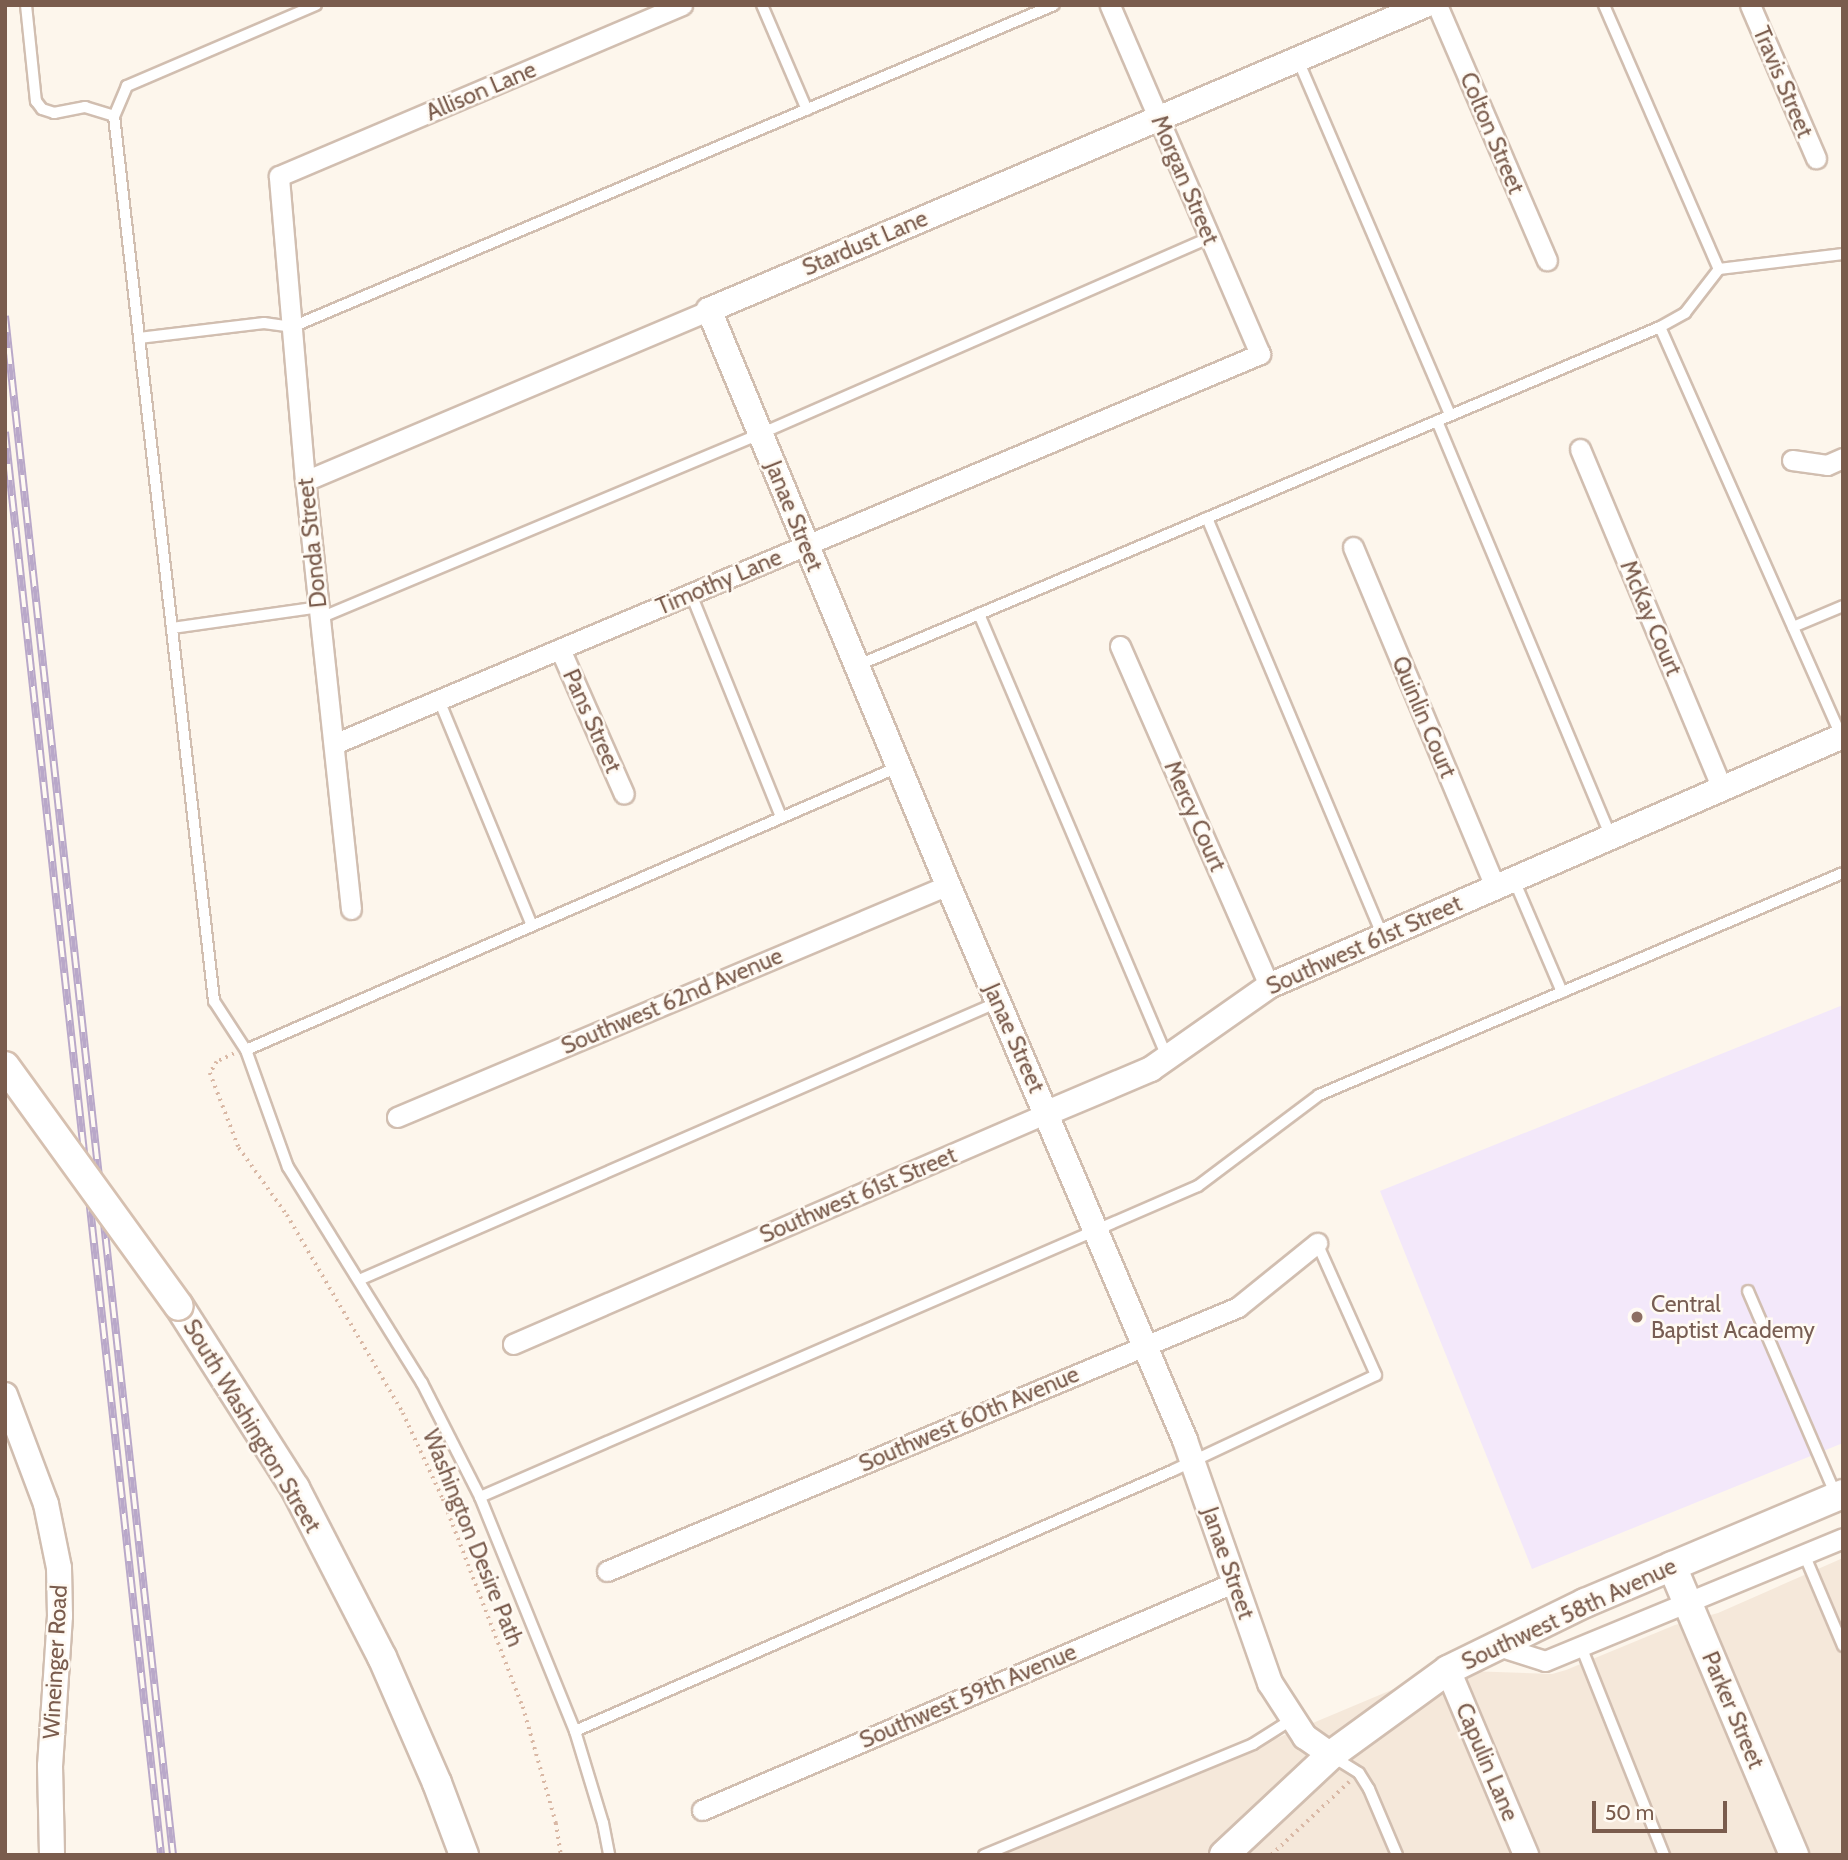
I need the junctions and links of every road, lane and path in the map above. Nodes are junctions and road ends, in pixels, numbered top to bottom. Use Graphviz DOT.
graph roads {
  1 [pos="26,5"];
  2 [pos="316,5"];
  3 [pos="682,5"];
  4 [pos="762,5"];
  5 [pos="1054,5"];
  6 [pos="1110,5"];
  7 [pos="1425,5"];
  8 [pos="1437,5"];
  9 [pos="1604,5"];
  10 [pos="1750,5"];
  11 [pos="1297,59"];
  12 [pos="807,110"];
  13 [pos="114,116"];
  14 [pos="1158,118"];
  15 [pos="1816,159"];
  16 [pos="279,176"];
  17 [pos="1209,238"];
  18 [pos="1843,254"];
  19 [pos="1547,260"];
  20 [pos="1719,269"];
  21 [pos="709,310"];
  22 [pos="292,327"];
  23 [pos="1660,327"];
  24 [pos="139,338"];
  25 [pos="1260,354"];
  26 [pos="1450,415"];
  27 [pos="1437,421"];
  28 [pos="760,434"];
  29 [pos="1580,449"];
  30 [pos="1843,458"];
  31 [pos="1792,460"];
  32 [pos="305,481"];
  33 [pos="1207,518"];
  34 [pos="806,545"];
  35 [pos="1353,547"];
  36 [pos="691,594"];
  37 [pos="1843,606"];
  38 [pos="319,612"];
  39 [pos="979,614"];
  40 [pos="1793,627"];
  41 [pos="172,628"];
  42 [pos="1120,646"];
  43 [pos="560,649"];
  44 [pos="856,666"];
  45 [pos="439,700"];
  46 [pos="1842,736"];
  47 [pos="334,744"];
  48 [pos="898,767"];
  49 [pos="1722,788"];
  50 [pos="624,794"];
  51 [pos="782,817"];
  52 [pos="1611,836"];
  53 [pos="1843,873"];
  54 [pos="1504,882"];
  55 [pos="948,885"];
  56 [pos="351,909"];
  57 [pos="532,926"];
  58 [pos="1383,936"];
  59 [pos="1269,986"];
  60 [pos="1562,992"];
  61 [pos="999,1002"];
  62 [pos="246,1050"];
  63 [pos="1167,1057"];
  64 [pos="5,1066"];
  65 [pos="1047,1114"];
  66 [pos="397,1118"];
  67 [pos="1095,1230"];
  68 [pos="1317,1243"];
  69 [pos="359,1280"];
  70 [pos="1748,1292"];
  71 [pos="513,1344"];
  72 [pos="1144,1346"];
  73 [pos="5,1395"];
  74 [pos="1191,1460"];
  75 [pos="1840,1495"];
  76 [pos="480,1497"];
  77 [pos="1843,1538"];
  78 [pos="1804,1554"];
  79 [pos="1672,1566"];
  80 [pos="607,1571"];
  81 [pos="1235,1582"];
  82 [pos="1688,1603"];
  83 [pos="1494,1644"];
  84 [pos="1843,1646"];
  85 [pos="1582,1649"];
  86 [pos="1448,1670"];
  87 [pos="1291,1720"];
  88 [pos="575,1731"];
  89 [pos="1331,1755"];
  90 [pos="1359,1773"];
  91 [pos="702,1811"];
  92 [pos="52,1855"];
  93 [pos="464,1855"];
  94 [pos="561,1855"];
  95 [pos="609,1855"];
  96 [pos="984,1855"];
  97 [pos="1224,1855"];
  98 [pos="1272,1855"];
  99 [pos="1397,1855"];
  100 [pos="1526,1855"];
  101 [pos="1664,1855"];
  102 [pos="1794,1855"];
  1 -- 13 [label="lane"];
  2 -- 13 [label="lane"];
  3 -- 16 [label="street, Allison Lane"];
  4 -- 12 [label="lane"];
  5 -- 12 [label="lane"];
  6 -- 14 [label="street, Morgan Street"];
  7 -- 11 [label="street, Stardust Lane"];
  8 -- 19 [label="street, Colton Street"];
  9 -- 20 [label="lane"];
  10 -- 15 [label="street, Travis Street"];
  11 -- 14 [label="street, Stardust Lane"];
  11 -- 26 [label="lane"];
  12 -- 22 [label="lane"];
  13 -- 24 [label="lane"];
  14 -- 17 [label="street, Morgan Street"];
  14 -- 21 [label="street, Stardust Lane"];
  16 -- 22 [label="street, Donda Street"];
  17 -- 25 [label="street, Morgan Street"];
  17 -- 28 [label="lane"];
  18 -- 20 [label="lane"];
  20 -- 23 [label="lane"];
  21 -- 28 [label="street, Janae Street"];
  21 -- 32 [label="street, Stardust Lane"];
  22 -- 24 [label="lane"];
  22 -- 32 [label="street, Donda Street"];
  23 -- 26 [label="lane"];
  23 -- 40 [label="lane"];
  24 -- 41 [label="lane"];
  25 -- 34 [label="street, Timothy Lane"];
  26 -- 27 [label="lane"];
  27 -- 33 [label="lane"];
  27 -- 52 [label="lane"];
  28 -- 34 [label="street, Janae Street"];
  28 -- 38 [label="lane"];
  29 -- 49 [label="street, McKay Court"];
  30 -- 31 [label="street"];
  32 -- 38 [label="street, Donda Street"];
  33 -- 39 [label="lane"];
  33 -- 58 [label="lane"];
  34 -- 36 [label="street, Timothy Lane"];
  34 -- 44 [label="street, Janae Street"];
  35 -- 54 [label="street, Quinlin Court"];
  36 -- 43 [label="street, Timothy Lane"];
  36 -- 51 [label="lane"];
  37 -- 40 [label="lane"];
  38 -- 41 [label="lane"];
  38 -- 47 [label="street, Donda Street"];
  39 -- 44 [label="lane"];
  39 -- 63 [label="lane"];
  40 -- 46 [label="lane"];
  41 -- 62 [label="lane"];
  42 -- 59 [label="street, Mercy Court"];
  43 -- 45 [label="street, Timothy Lane"];
  43 -- 50 [label="street, Pans Street"];
  44 -- 48 [label="street, Janae Street"];
  45 -- 47 [label="street, Timothy Lane"];
  45 -- 57 [label="lane"];
  46 -- 49 [label="street, Southwest 61st Street"];
  47 -- 56 [label="street, Donda Street"];
  48 -- 51 [label="lane"];
  48 -- 55 [label="street, Janae Street"];
  49 -- 52 [label="street, Southwest 61st Street"];
  51 -- 57 [label="lane"];
  52 -- 54 [label="street, Southwest 61st Street"];
  53 -- 60 [label="lane"];
  54 -- 58 [label="street, Southwest 61st Street"];
  54 -- 60 [label="lane"];
  55 -- 61 [label="street, Janae Street"];
  55 -- 66 [label="street, Southwest 62nd Avenue"];
  57 -- 62 [label="lane"];
  58 -- 59 [label="street, Southwest 61st Street"];
  59 -- 63 [label="street, Southwest 61st Street"];
  60 -- 67 [label="lane"];
  61 -- 65 [label="street, Janae Street"];
  61 -- 69 [label="lane"];
  62 -- 69 [label="lane"];
  62 -- 94 [label="path, Washington Desire Path"];
  63 -- 65 [label="street, Southwest 61st Street"];
  64 -- 93 [label="main road, South Washington Street, bridge"];
  65 -- 67 [label="street, Janae Street"];
  65 -- 71 [label="street, Southwest 61st Street"];
  67 -- 72 [label="street, Janae Street"];
  67 -- 76 [label="lane"];
  68 -- 72 [label="street, Southwest 60th Avenue"];
  68 -- 74 [label="lane"];
  69 -- 76 [label="lane"];
  70 -- 75 [label="lane"];
  72 -- 74 [label="street, Janae Street"];
  72 -- 80 [label="street, Southwest 60th Avenue"];
  73 -- 92 [label="street, Wineinger Road"];
  74 -- 81 [label="street, Janae Street"];
  74 -- 88 [label="lane"];
  75 -- 79 [label="main road, Southwest 58th Avenue"];
  76 -- 88 [label="lane"];
  77 -- 78 [label="street"];
  78 -- 82 [label="street"];
  78 -- 84 [label="lane"];
  79 -- 82 [label="main road, Parker Street"];
  79 -- 83 [label="main road, Southwest 58th Avenue"];
  81 -- 87 [label="street, Janae Street"];
  81 -- 91 [label="street, Southwest 59th Avenue"];
  82 -- 85 [label="street"];
  82 -- 102 [label="main road, Parker Street"];
  83 -- 85 [label="street"];
  83 -- 86 [label="main road, Southwest 58th Avenue"];
  85 -- 101 [label="lane"];
  86 -- 89 [label="main road, Southwest 58th Avenue"];
  86 -- 100 [label="street, Capulin Lane"];
  87 -- 89 [label="street, Janae Street"];
  87 -- 96 [label="lane"];
  88 -- 95 [label="lane"];
  89 -- 90 [label="lane"];
  89 -- 97 [label="main road, Southwest 58th Avenue"];
  90 -- 98 [label="path"];
  90 -- 99 [label="lane"];
}
